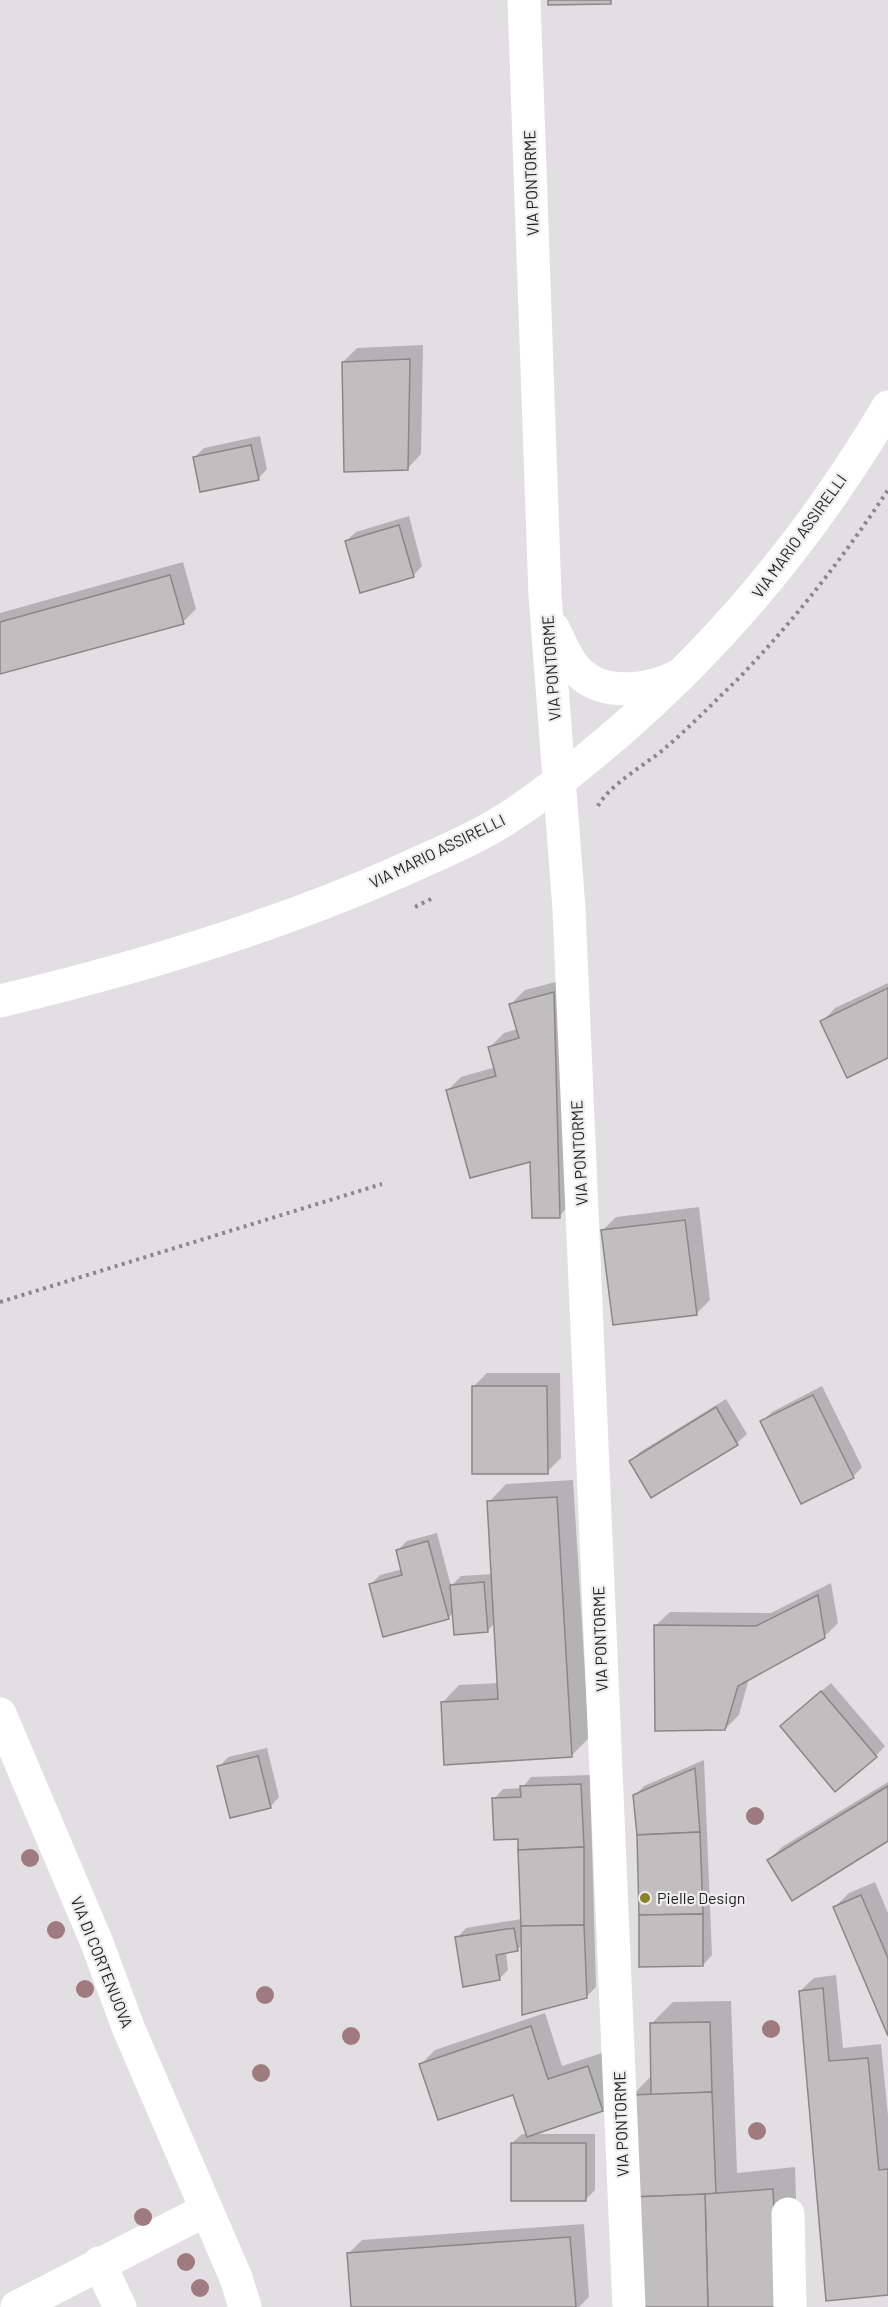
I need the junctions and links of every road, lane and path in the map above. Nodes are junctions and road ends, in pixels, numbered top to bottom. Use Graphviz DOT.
graph roads {
  1 [pos="524,0"];
  2 [pos="888,407"];
  3 [pos="546,615"];
  4 [pos="686,672"];
  5 [pos="560,783"];
  6 [pos="0,1001"];
  7 [pos="382,1184"];
  8 [pos="0,1302"];
  9 [pos="0,1714"];
  10 [pos="206,2210"];
  11 [pos="788,2214"];
  12 [pos="99,2263"];
  13 [pos="17,2307"];
  14 [pos="120,2307"];
  15 [pos="245,2307"];
  16 [pos="629,2307"];
  17 [pos="790,2307"];
  1 -- 3 [label="street, VIA PONTORME"];
  2 -- 4 [label="street, VIA MARIO ASSIRELLI"];
  3 -- 4 [label="street"];
  3 -- 5 [label="street, VIA PONTORME"];
  4 -- 5 [label="street, VIA MARIO ASSIRELLI"];
  5 -- 6 [label="street, VIA MARIO ASSIRELLI"];
  5 -- 16 [label="street, VIA PONTORME"];
  7 -- 8 [label="path"];
  9 -- 10 [label="street, VIA DI CORTENUOVA"];
  10 -- 12 [label="street"];
  10 -- 15 [label="street, VIA DI CORTENUOVA"];
  11 -- 17 [label="street"];
  12 -- 13 [label="street"];
  12 -- 14 [label="street"];
}
